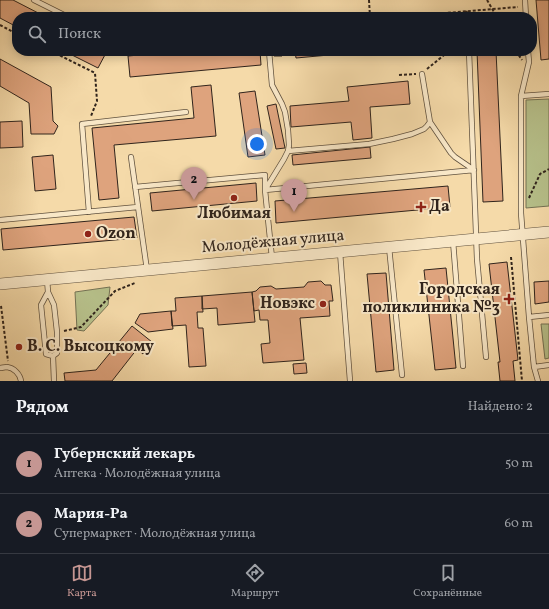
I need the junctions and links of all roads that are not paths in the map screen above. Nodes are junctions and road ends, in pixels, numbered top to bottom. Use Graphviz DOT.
graph roads {
  1 [pos="34,0"];
  2 [pos="525,0"];
  3 [pos="58,12"];
  4 [pos="526,12"];
  5 [pos="269,56"];
  6 [pos="469,56"];
  7 [pos="528,56"];
  8 [pos="422,74"];
  9 [pos="549,94"];
  10 [pos="521,96"];
  11 [pos="186,112"];
  12 [pos="430,122"];
  13 [pos="288,151"];
  14 [pos="131,157"];
  15 [pos="474,170"];
  16 [pos="136,187"];
  17 [pos="265,190"];
  18 [pos="138,207"];
  19 [pos="89,212"];
  20 [pos="0,220"];
  21 [pos="549,232"];
  22 [pos="522,235"];
  23 [pos="477,239"];
  24 [pos="453,241"];
  25 [pos="389,247"];
  26 [pos="340,252"];
  27 [pos="272,258"];
  28 [pos="147,270"];
  29 [pos="47,279"];
  30 [pos="0,284"];
  31 [pos="48,292"];
  32 [pos="549,315"];
  33 [pos="529,316"];
  34 [pos="53,356"];
  35 [pos="486,357"];
  36 [pos="549,365"];
  37 [pos="463,366"];
  38 [pos="534,366"];
  39 [pos="0,368"];
  40 [pos="402,375"];
  41 [pos="21,381"];
  42 [pos="54,381"];
  43 [pos="350,381"];
  44 [pos="538,381"];
  1 -- 3 [label="lane"];
  2 -- 4 [label="lane"];
  5 -- 13 [label="lane"];
  6 -- 15 [label="lane"];
  7 -- 10 [label="lane"];
  8 -- 12 [label="lane"];
  9 -- 10 [label="lane"];
  10 -- 22 [label="lane"];
  11 -- 19 [label="lane"];
  12 -- 13 [label="lane"];
  12 -- 15 [label="lane"];
  13 -- 17 [label="lane"];
  14 -- 16 [label="lane"];
  15 -- 17 [label="lane"];
  15 -- 23 [label="lane"];
  16 -- 17 [label="lane"];
  16 -- 18 [label="lane"];
  17 -- 27 [label="lane"];
  18 -- 19 [label="lane"];
  18 -- 28 [label="lane"];
  19 -- 20 [label="lane"];
  21 -- 22 [label="street, Молодёжная улица"];
  22 -- 23 [label="street, Молодёжная улица"];
  22 -- 33 [label="lane"];
  23 -- 24 [label="street, Молодёжная улица"];
  23 -- 35 [label="lane"];
  24 -- 25 [label="street, Молодёжная улица"];
  24 -- 37 [label="lane"];
  25 -- 26 [label="street, Молодёжная улица"];
  25 -- 40 [label="lane"];
  26 -- 27 [label="street, Молодёжная улица"];
  26 -- 43 [label="lane"];
  27 -- 28 [label="street, Молодёжная улица"];
  28 -- 29 [label="street, Молодёжная улица"];
  29 -- 30 [label="street, Молодёжная улица"];
  29 -- 31 [label="lane"];
  31 -- 34 [label="lane"];
  31 -- 34 [label="lane"];
  32 -- 33 [label="lane"];
  33 -- 38 [label="lane"];
  34 -- 42 [label="lane"];
  36 -- 38 [label="lane"];
  38 -- 44 [label="lane"];
  39 -- 41 [label="lane"];
}
